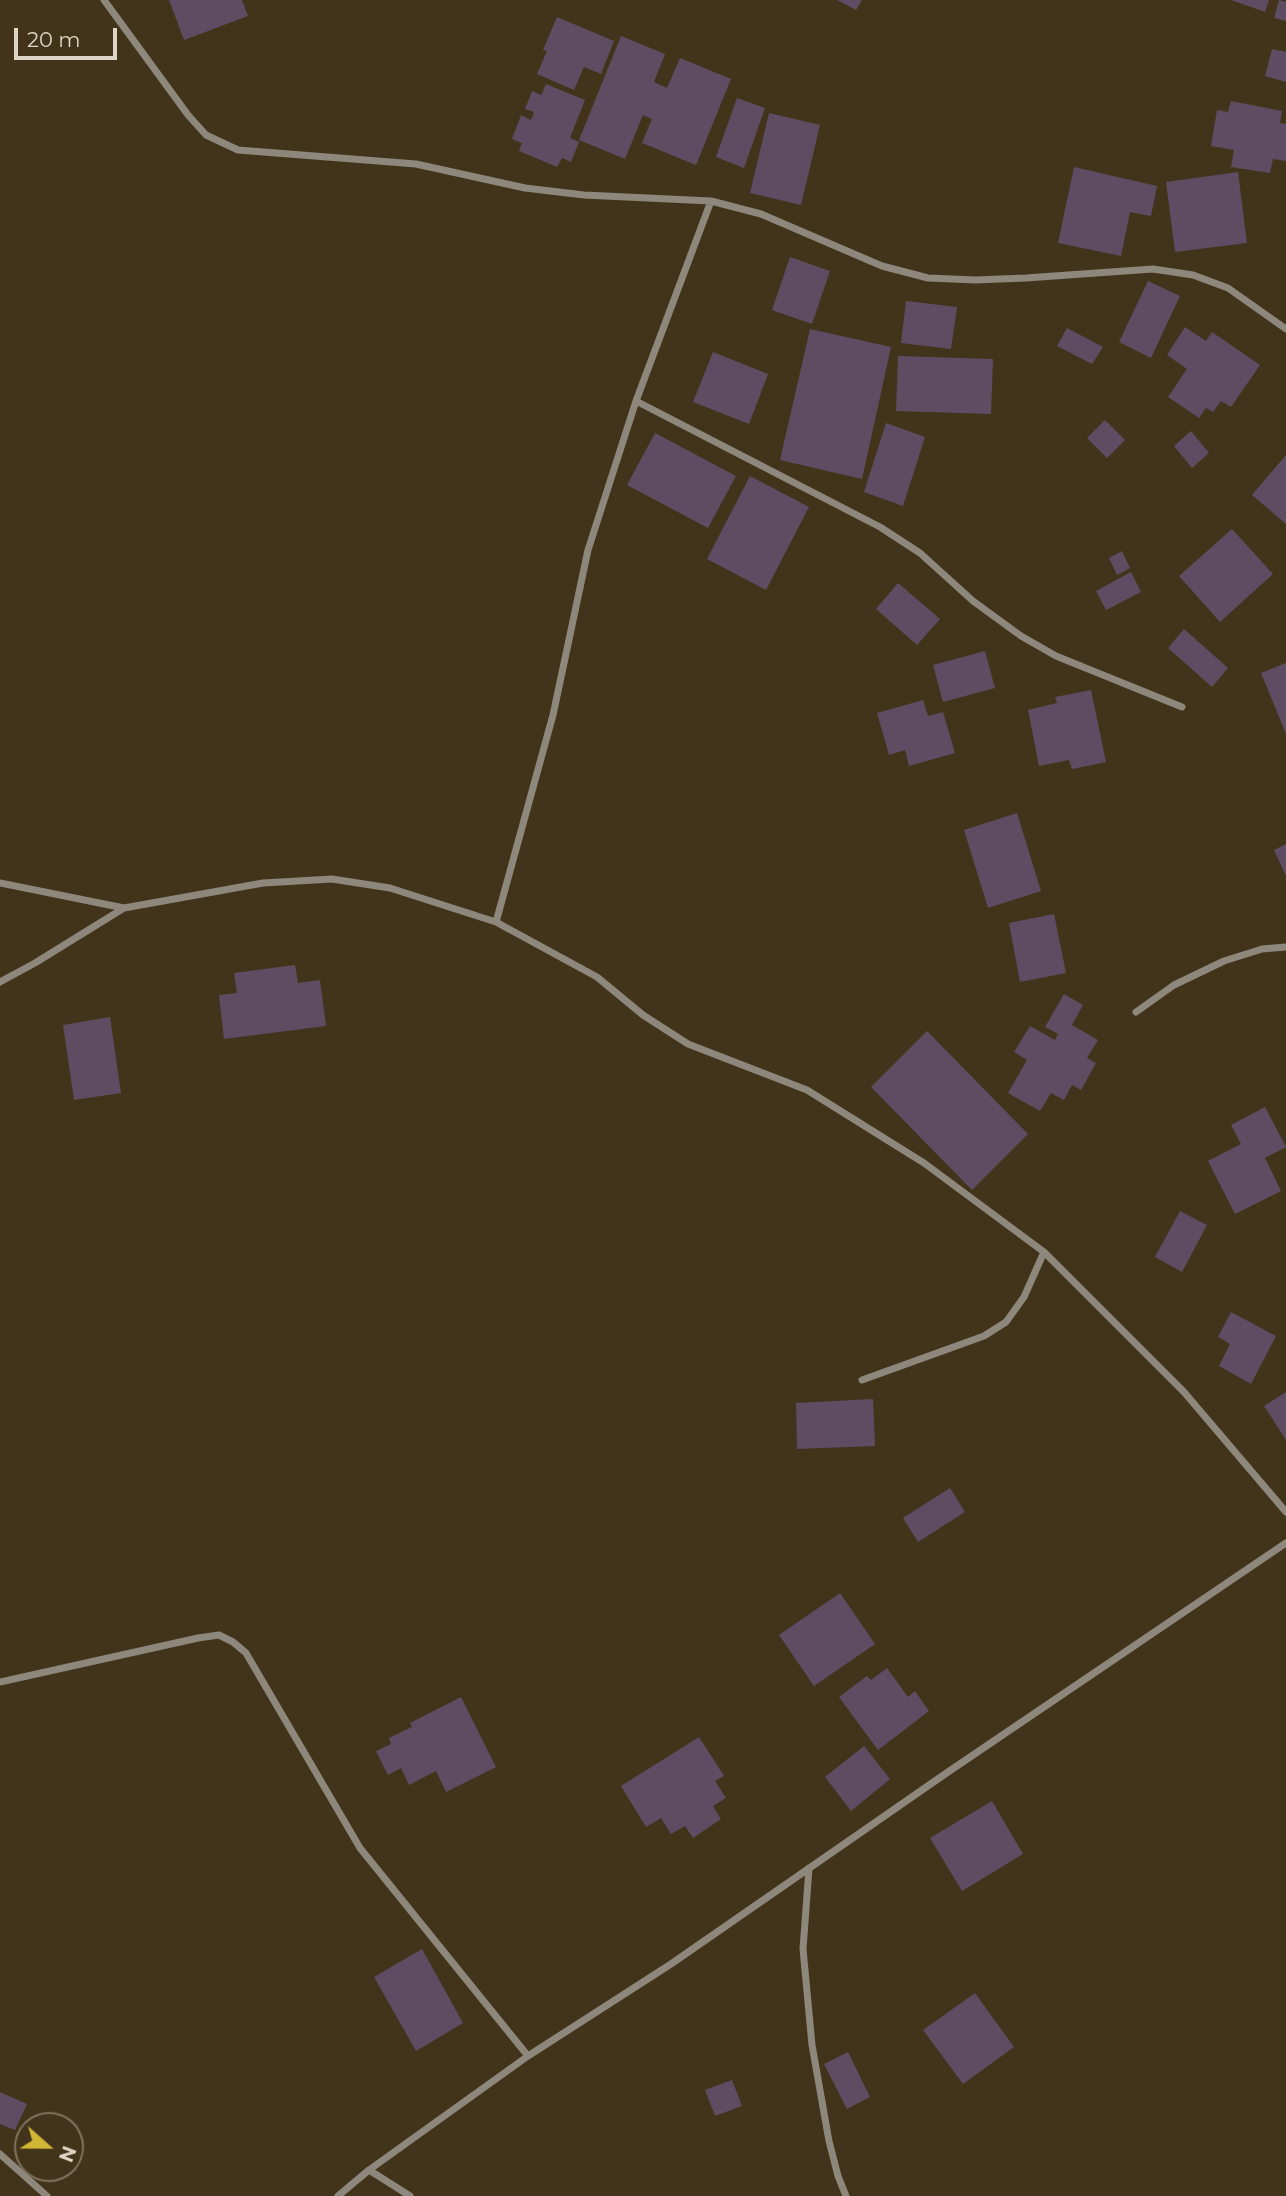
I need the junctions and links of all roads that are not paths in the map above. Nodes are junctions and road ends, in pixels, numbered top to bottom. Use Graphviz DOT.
graph roads {
  1 [pos="104,0"];
  2 [pos="711,201"];
  3 [pos="1286,328"];
  4 [pos="636,401"];
  5 [pos="1182,708"];
  6 [pos="0,883"];
  7 [pos="124,908"];
  8 [pos="496,922"];
  9 [pos="1286,947"];
  10 [pos="0,982"];
  11 [pos="1136,1012"];
  12 [pos="1044,1252"];
  13 [pos="862,1380"];
  14 [pos="1286,1512"];
  15 [pos="1286,1543"];
  16 [pos="0,1682"];
  17 [pos="809,1868"];
  18 [pos="528,2056"];
  19 [pos="0,2154"];
  20 [pos="369,2170"];
  21 [pos="47,2196"];
  22 [pos="338,2196"];
  23 [pos="410,2196"];
  24 [pos="846,2196"];
  1 -- 2 [label="street"];
  2 -- 3 [label="street"];
  2 -- 4 [label="street"];
  4 -- 5 [label="street"];
  4 -- 8 [label="street"];
  6 -- 7 [label="street"];
  7 -- 8 [label="street"];
  7 -- 10 [label="street"];
  8 -- 12 [label="street"];
  9 -- 11 [label="street"];
  12 -- 13 [label="street"];
  12 -- 14 [label="street"];
  15 -- 17 [label="street"];
  16 -- 18 [label="street"];
  17 -- 18 [label="street"];
  17 -- 24 [label="street"];
  18 -- 20 [label="street"];
  19 -- 21 [label="street"];
  20 -- 22 [label="street"];
  20 -- 23 [label="street"];
}
